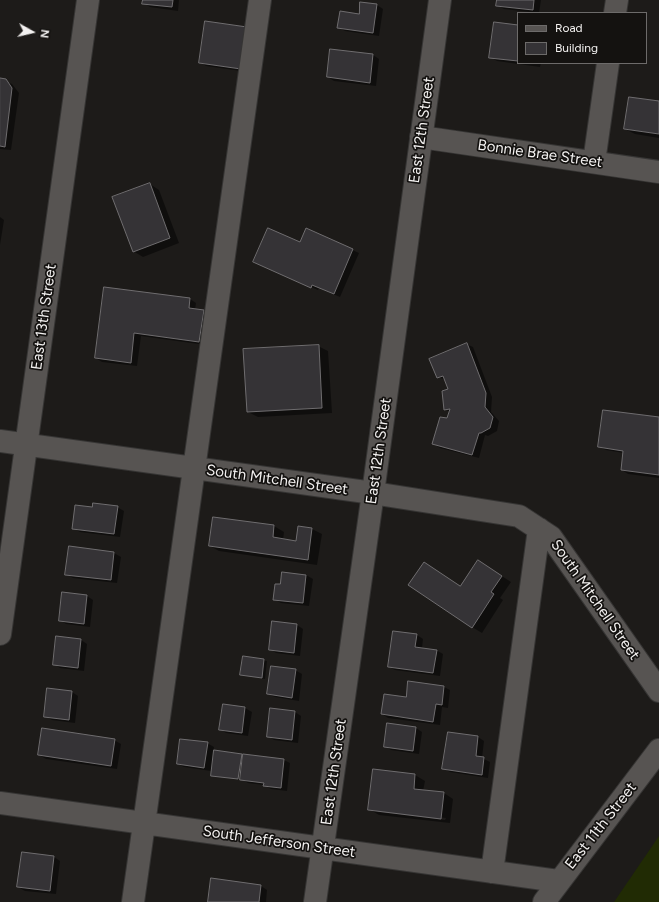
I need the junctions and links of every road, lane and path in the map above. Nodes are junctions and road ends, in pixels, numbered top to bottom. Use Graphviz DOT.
graph roads {
  1 [pos="88,0"];
  2 [pos="260,0"];
  3 [pos="440,0"];
  4 [pos="617,0"];
  5 [pos="615,12"];
  6 [pos="608,64"];
  7 [pos="422,137"];
  8 [pos="594,162"];
  9 [pos="659,172"];
  10 [pos="0,441"];
  11 [pos="27,444"];
  12 [pos="194,468"];
  13 [pos="374,493"];
  14 [pos="539,529"];
  15 [pos="0,634"];
  16 [pos="659,691"];
  17 [pos="659,750"];
  18 [pos="0,803"];
  19 [pos="144,823"];
  20 [pos="323,848"];
  21 [pos="492,872"];
  22 [pos="558,881"];
  23 [pos="133,902"];
  24 [pos="315,902"];
  25 [pos="544,902"];
  1 -- 11 [label="street, East 13th Street"];
  2 -- 12 [label="street"];
  3 -- 7 [label="street, East 12th Street"];
  4 -- 5 [label="street"];
  6 -- 8 [label="street"];
  7 -- 8 [label="street, Bonnie Brae Street"];
  7 -- 13 [label="street, East 12th Street"];
  8 -- 9 [label="street, Bonnie Brae Street"];
  10 -- 11 [label="street, South Mitchell Street"];
  11 -- 12 [label="street, South Mitchell Street"];
  11 -- 15 [label="street, East 13th Street"];
  12 -- 13 [label="street, South Mitchell Street"];
  12 -- 19 [label="street"];
  13 -- 14 [label="street, South Mitchell Street"];
  13 -- 20 [label="street, East 12th Street"];
  14 -- 16 [label="street, South Mitchell Street"];
  14 -- 21 [label="street"];
  17 -- 22 [label="street, East 11th Street"];
  18 -- 19 [label="street, South Jefferson Street"];
  19 -- 20 [label="street, South Jefferson Street"];
  19 -- 23 [label="street"];
  20 -- 21 [label="street, South Jefferson Street"];
  20 -- 24 [label="street, East 12th Street"];
  21 -- 22 [label="street, South Jefferson Street"];
  22 -- 25 [label="street, East 11th Street"];
}
